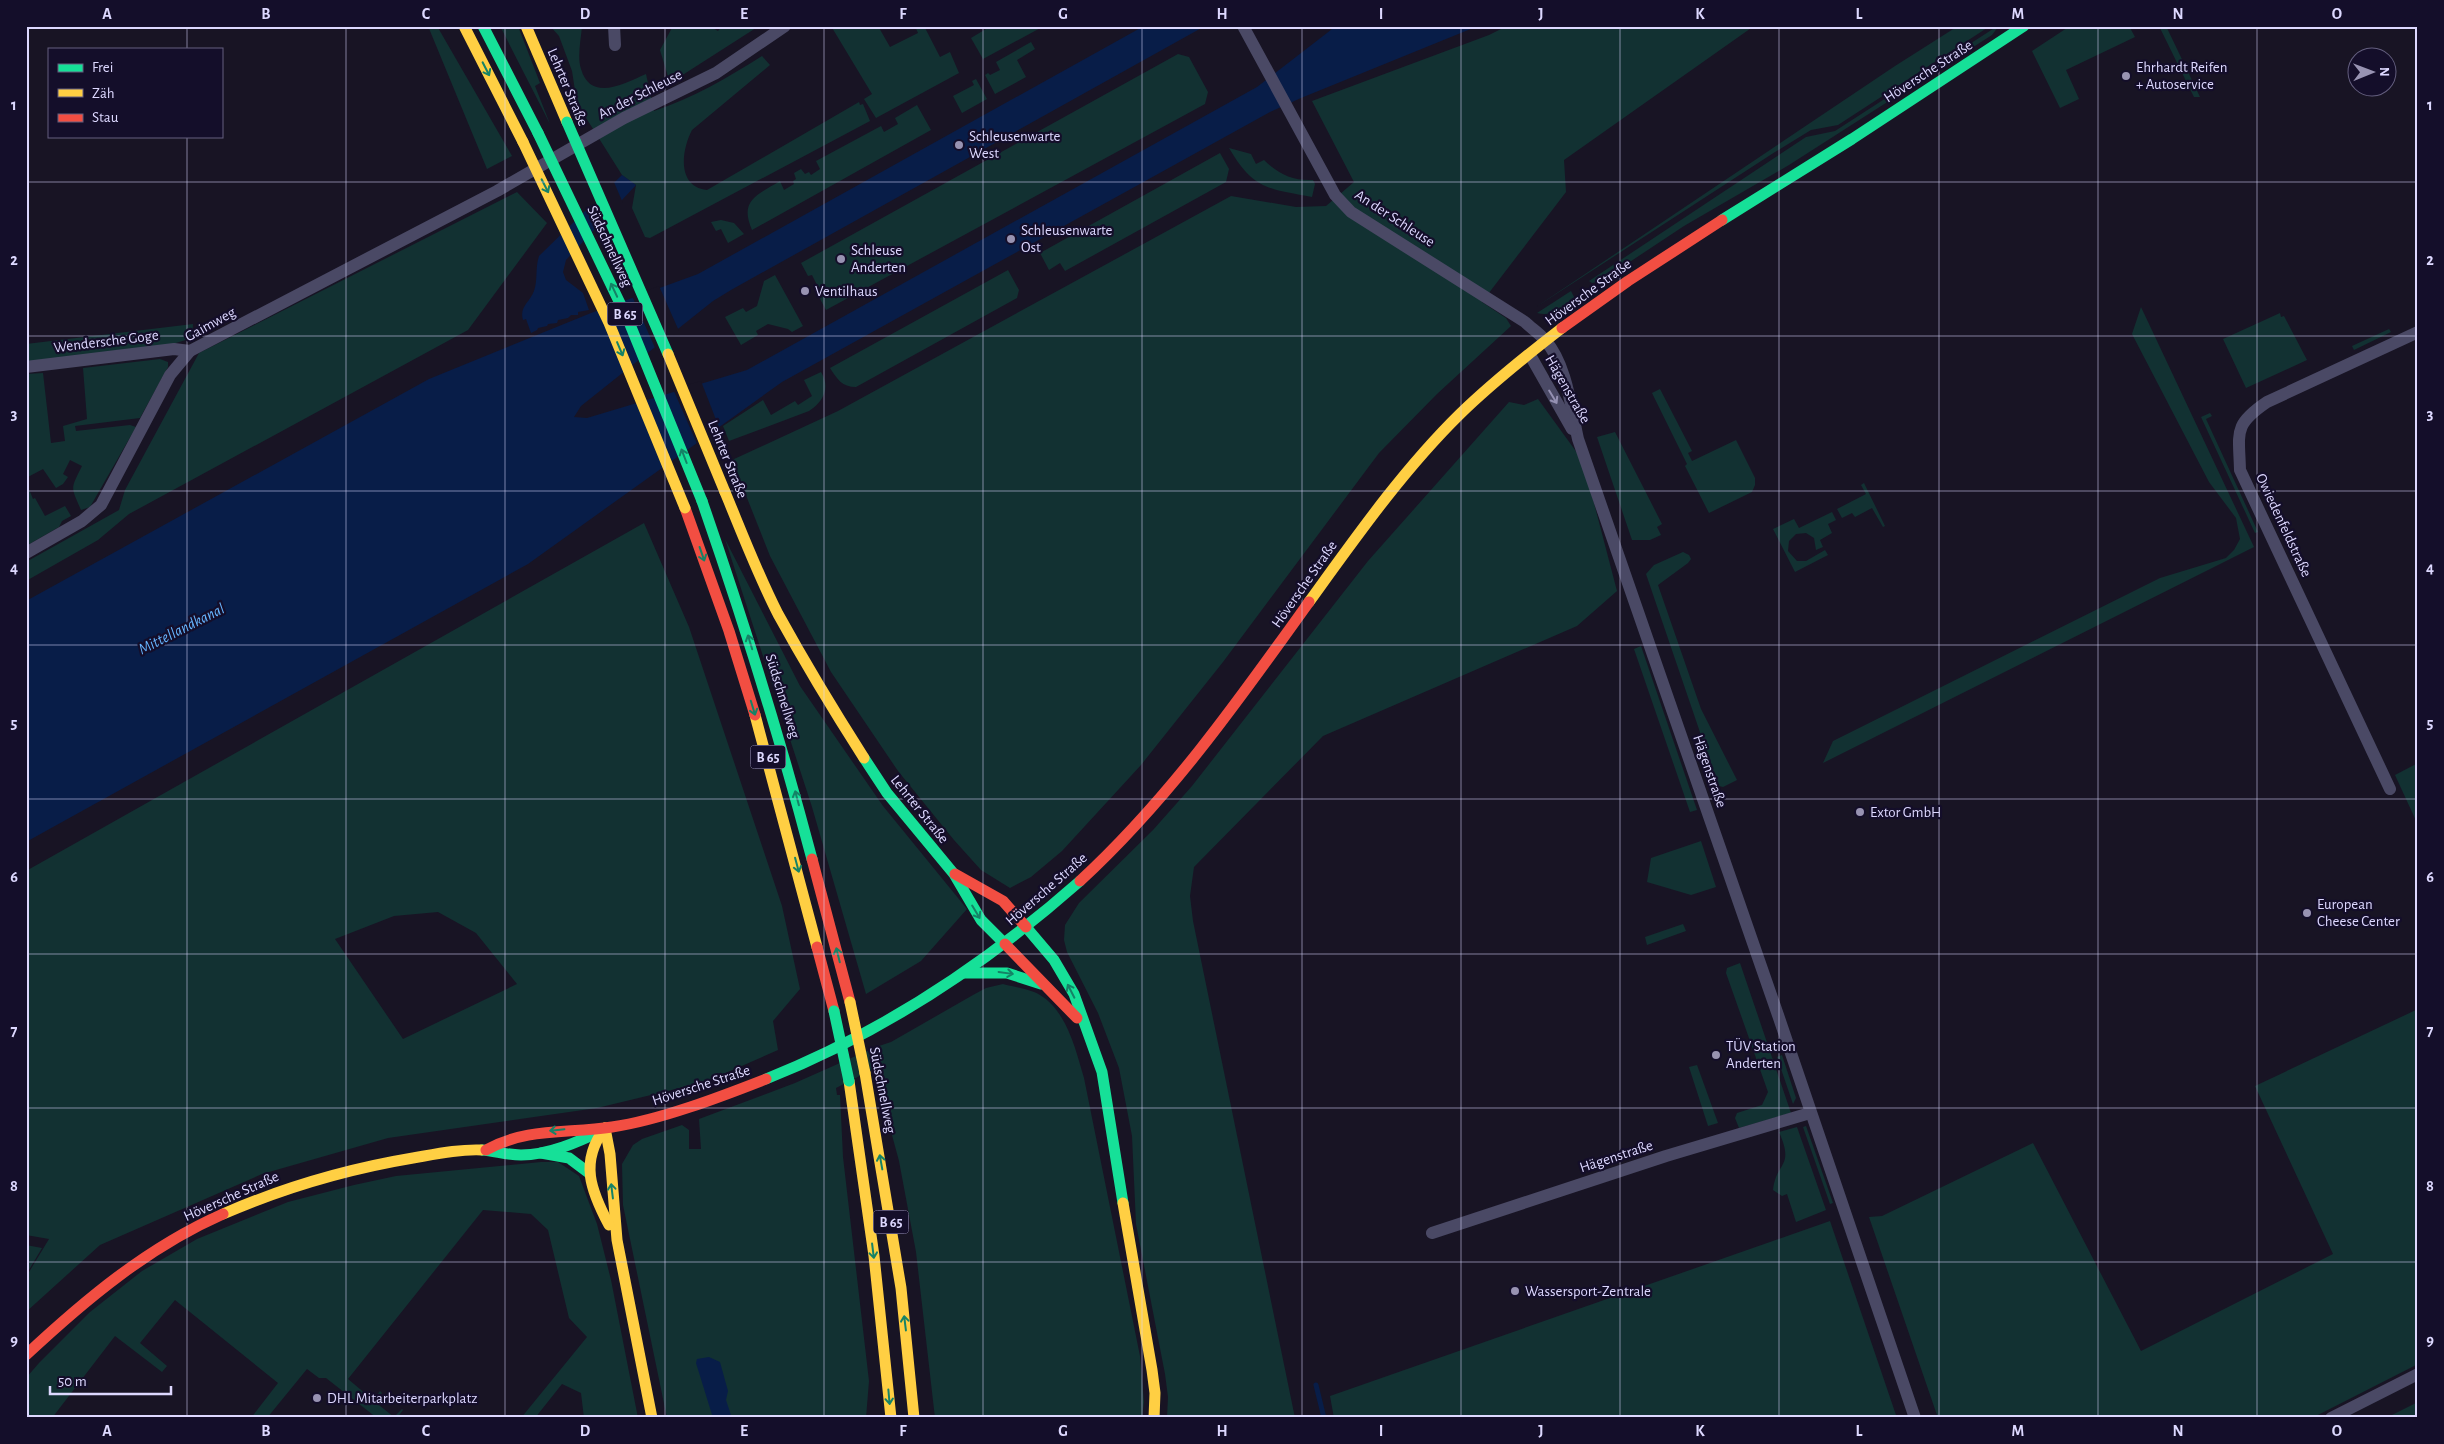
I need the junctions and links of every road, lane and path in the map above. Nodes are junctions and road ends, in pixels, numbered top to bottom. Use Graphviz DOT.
graph roads {
  1 [pos="464,26"];
  2 [pos="483,26"];
  3 [pos="526,26"];
  4 [pos="614,26"];
  5 [pos="784,26"];
  6 [pos="1242,26"];
  7 [pos="2024,26"];
  8 [pos="615,45"];
  9 [pos="426,226"];
  10 [pos="2418,332"];
  11 [pos="1546,341"];
  12 [pos="190,351"];
  13 [pos="1530,354"];
  14 [pos="26,367"];
  15 [pos="1578,439"];
  16 [pos="26,553"];
  17 [pos="2390,789"];
  18 [pos="954,874"];
  19 [pos="1026,928"];
  20 [pos="1005,944"];
  21 [pos="964,973"];
  22 [pos="1046,986"];
  23 [pos="1084,1024"];
  24 [pos="1810,1113"];
  25 [pos="605,1128"];
  26 [pos="486,1150"];
  27 [pos="541,1153"];
  28 [pos="589,1173"];
  29 [pos="1432,1233"];
  30 [pos="617,1240"];
  31 [pos="884,1342"];
  32 [pos="26,1355"];
  33 [pos="911,1371"];
  34 [pos="2418,1374"];
  35 [pos="876,1399"];
  36 [pos="652,1418"];
  37 [pos="891,1418"];
  38 [pos="914,1418"];
  39 [pos="921,1418"];
  40 [pos="1154,1418"];
  41 [pos="1915,1418"];
  42 [pos="2331,1418"];
  1 -- 31 [label="main road, B 65, one-way, bridge"];
  33 -- 2 [label="main road, Südschnellweg / B 65, one-way, bridge"];
  3 -- 18 [label="main road, Lehrter Straße, bridge"];
  4 -- 8 [label="street"];
  5 -- 9 [label="street, An der Schleuse"];
  6 -- 11 [label="street, An der Schleuse"];
  7 -- 11 [label="main road, Höversche Straße"];
  9 -- 12 [label="street, Gaimweg"];
  10 -- 17 [label="street, Owiedenfeldstraße"];
  11 -- 13 [label="main road, Höversche Straße"];
  11 -- 15 [label="street, Hägenstraße"];
  12 -- 14 [label="street, Wendersche Goge"];
  12 -- 16 [label="street, Gaimweg"];
  13 -- 15 [label="street, Hägenstraße, one-way"];
  13 -- 19 [label="main road, Höversche Straße"];
  15 -- 24 [label="street, Hägenstraße"];
  18 -- 19 [label="main road, Lehrter Straße"];
  18 -- 20 [label="main road, Lehrter Straße, one-way"];
  19 -- 20 [label="main road, Höversche Straße"];
  23 -- 19 [label="main road, Lehrter Straße, one-way"];
  20 -- 21 [label="main road, Höversche Straße"];
  20 -- 22 [label="main road, Lehrter Straße"];
  21 -- 22 [label="main road, one-way"];
  21 -- 25 [label="main road, Höversche Straße"];
  22 -- 23 [label="main road, Lehrter Straße"];
  23 -- 40 [label="main road, Lehrter Straße"];
  24 -- 29 [label="street, Hägenstraße"];
  24 -- 41 [label="street, Hägenstraße"];
  25 -- 26 [label="main road, Höversche Straße, one-way"];
  25 -- 27 [label="main road, Höversche Straße"];
  25 -- 28 [label="main road"];
  30 -- 25 [label="main road, one-way"];
  26 -- 27 [label="main road, Höversche Straße"];
  26 -- 32 [label="main road, Höversche Straße"];
  27 -- 28 [label="main road"];
  28 -- 30 [label="main road"];
  30 -- 36 [label="main road"];
  31 -- 35 [label="main road"];
  31 -- 37 [label="main road, B 65, one-way"];
  33 -- 38 [label="main road, Südschnellweg / B 65"];
  33 -- 39 [label="main road"];
  34 -- 42 [label="street"];
}
